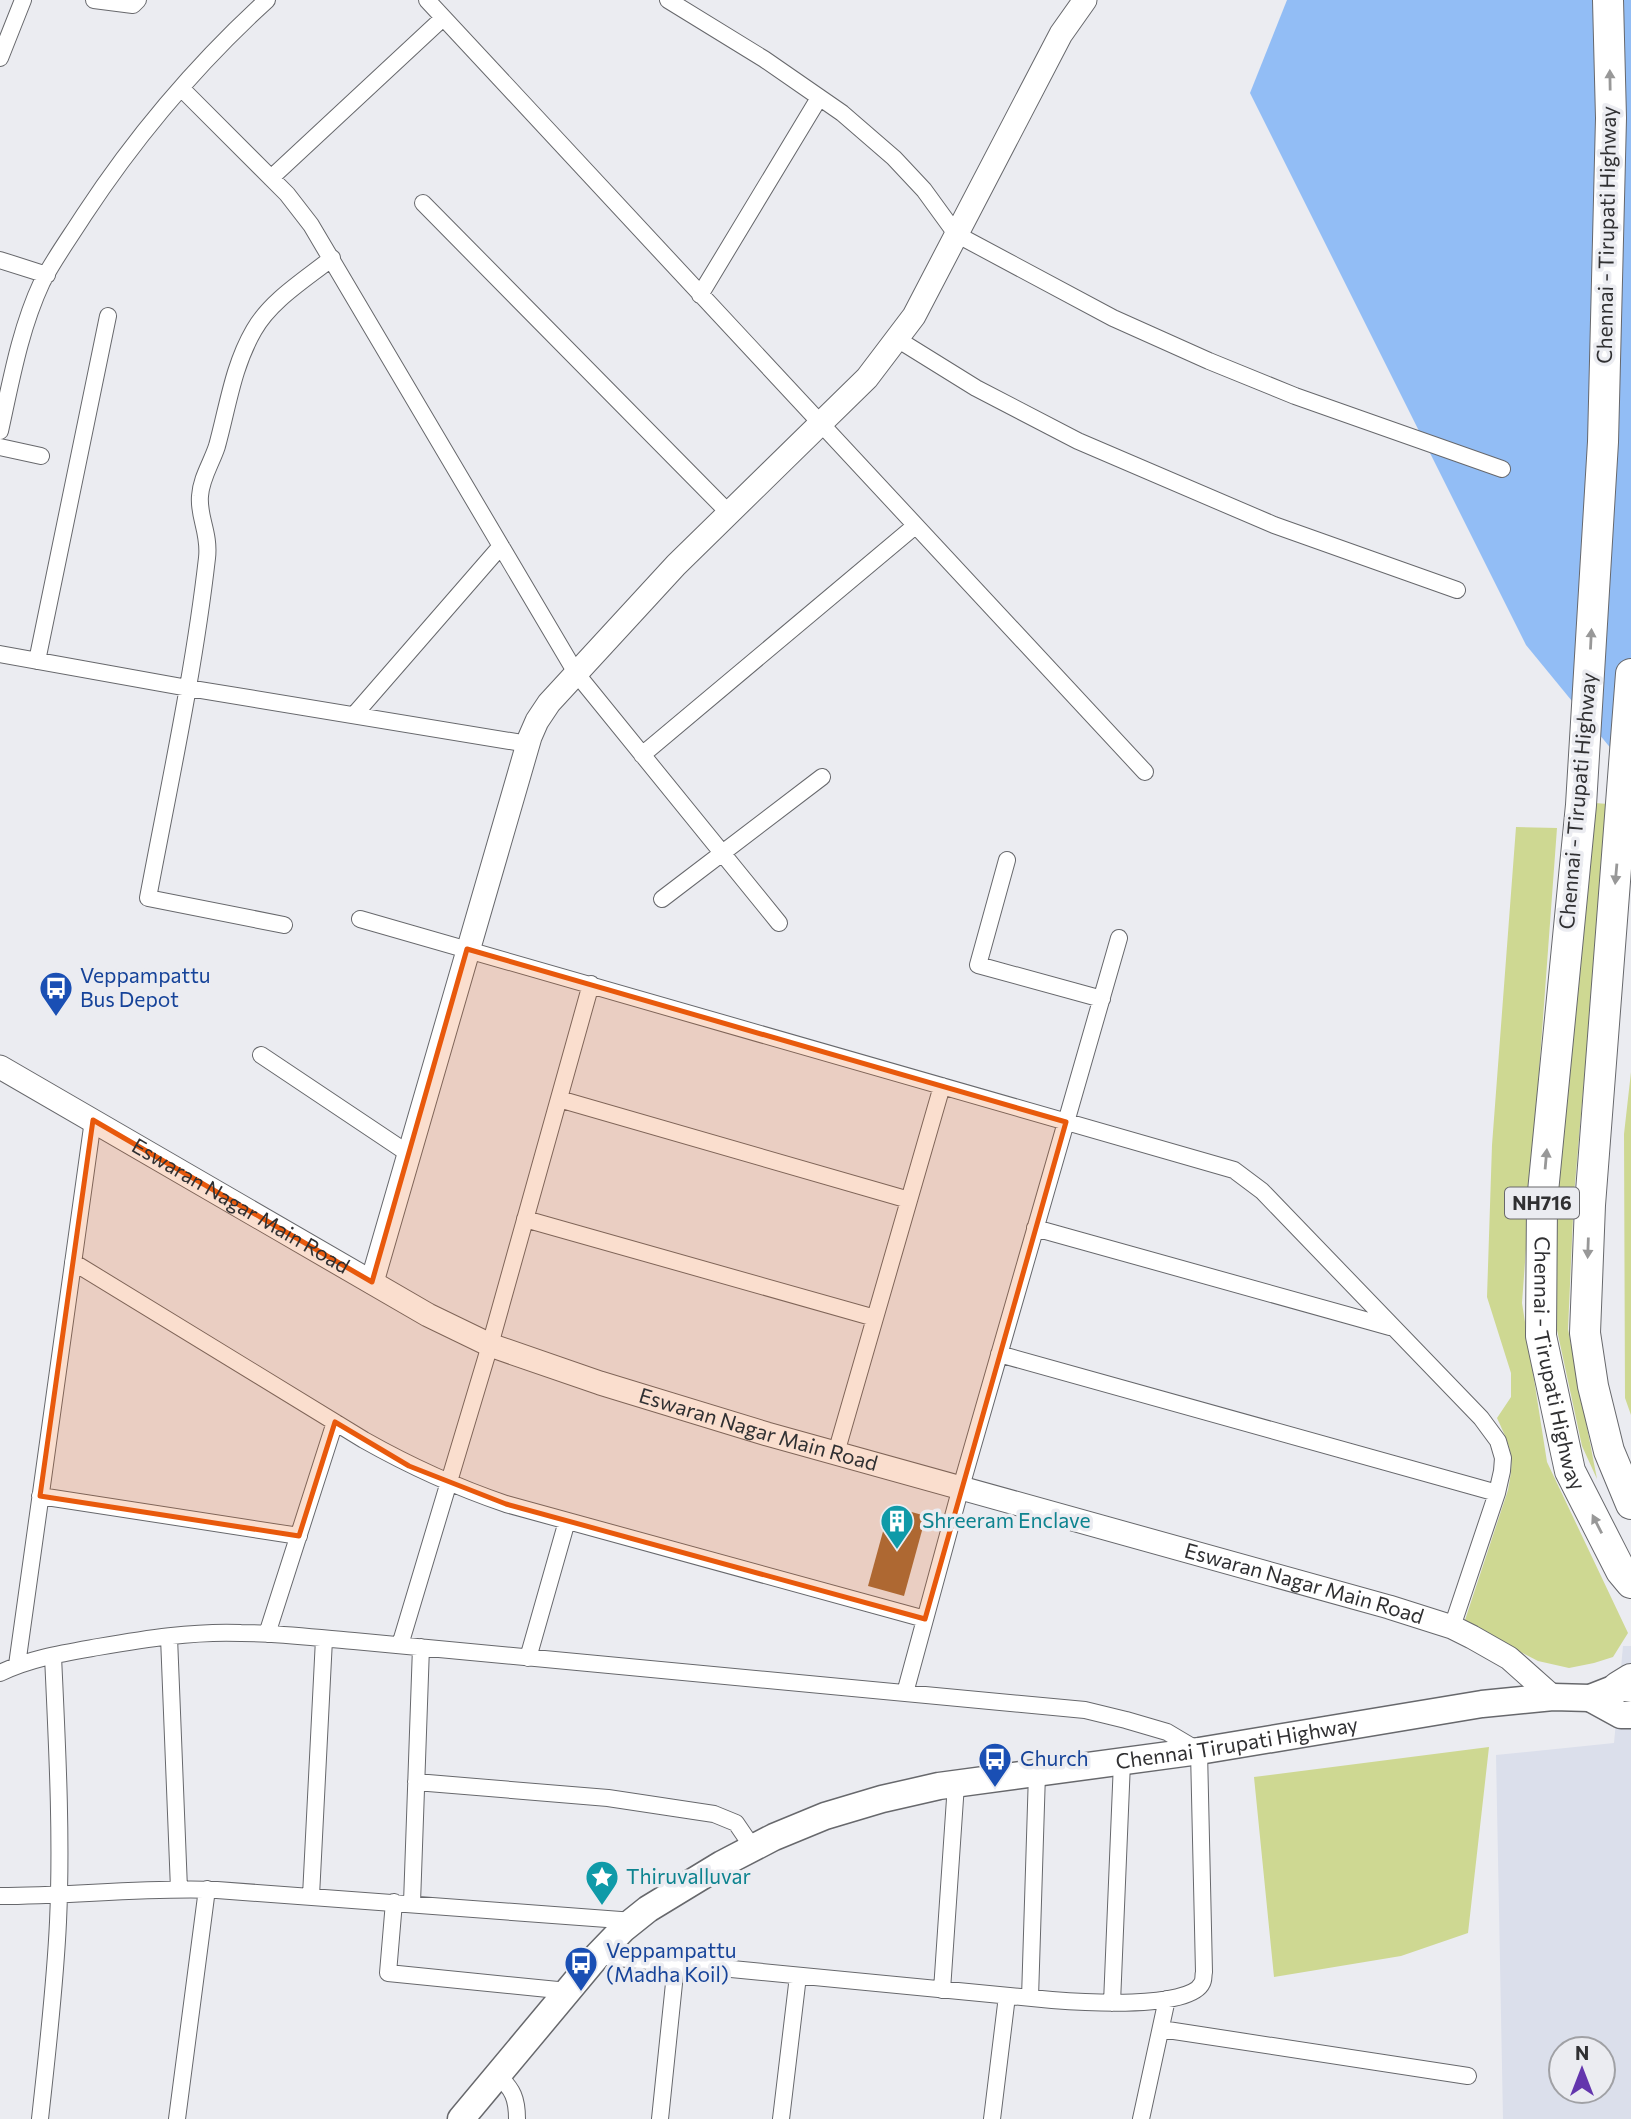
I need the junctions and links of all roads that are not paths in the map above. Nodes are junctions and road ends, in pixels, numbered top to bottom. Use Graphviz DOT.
graph roads {
  1 [pos="23,0"];
  2 [pos="94,0"];
  3 [pos="138,0"];
  4 [pos="267,0"];
  5 [pos="427,0"];
  6 [pos="668,0"];
  7 [pos="1084,0"];
  8 [pos="1608,0"];
  9 [pos="443,18"];
  10 [pos="0,58"];
  11 [pos="181,88"];
  12 [pos="819,98"];
  13 [pos="271,178"];
  14 [pos="423,203"];
  15 [pos="956,233"];
  16 [pos="332,258"];
  17 [pos="0,260"];
  18 [pos="47,275"];
  19 [pos="700,295"];
  20 [pos="108,316"];
  21 [pos="897,340"];
  22 [pos="5,384"];
  23 [pos="821,424"];
  24 [pos="0,431"];
  25 [pos="0,447"];
  26 [pos="41,456"];
  27 [pos="1502,469"];
  28 [pos="728,512"];
  29 [pos="915,526"];
  30 [pos="501,546"];
  31 [pos="1457,590"];
  32 [pos="0,654"];
  33 [pos="37,661"];
  34 [pos="576,673"];
  35 [pos="1631,674"];
  36 [pos="188,688"];
  37 [pos="354,715"];
  38 [pos="528,744"];
  39 [pos="642,755"];
  40 [pos="1145,772"];
  41 [pos="822,777"];
  42 [pos="723,853"];
  43 [pos="1007,860"];
  44 [pos="662,899"];
  45 [pos="360,919"];
  46 [pos="779,923"];
  47 [pos="284,925"];
  48 [pos="1119,938"];
  49 [pos="467,949"];
  50 [pos="591,984"];
  51 [pos="1101,999"];
  52 [pos="261,1055"];
  53 [pos="0,1067"];
  54 [pos="942,1086"];
  55 [pos="559,1099"];
  56 [pos="93,1120"];
  57 [pos="1066,1122"];
  58 [pos="409,1154"];
  59 [pos="909,1200"];
  60 [pos="525,1219"];
  61 [pos="1035,1228"];
  62 [pos="73,1262"];
  63 [pos="372,1282"];
  64 [pos="875,1318"];
  65 [pos="1393,1328"];
  66 [pos="490,1345"];
  67 [pos="999,1354"];
  68 [pos="335,1422"];
  69 [pos="836,1453"];
  70 [pos="449,1483"];
  71 [pos="961,1488"];
  72 [pos="1497,1493"];
  73 [pos="40,1496"];
  74 [pos="1631,1504"];
  75 [pos="567,1521"];
  76 [pos="299,1536"];
  77 [pos="1631,1583"];
  78 [pos="925,1619"];
  79 [pos="1452,1627"];
  80 [pos="267,1634"];
  81 [pos="169,1637"];
  82 [pos="324,1639"];
  83 [pos="400,1646"];
  84 [pos="421,1647"];
  85 [pos="53,1656"];
  86 [pos="528,1658"];
  87 [pos="17,1665"];
  88 [pos="0,1673"];
  89 [pos="1627,1685"];
  90 [pos="905,1693"];
  91 [pos="1552,1697"];
  92 [pos="1590,1698"];
  93 [pos="1631,1715"];
  94 [pos="1199,1751"];
  95 [pos="1122,1762"];
  96 [pos="1037,1773"];
  97 [pos="416,1782"];
  98 [pos="956,1784"];
  99 [pos="754,1848"];
  100 [pos="178,1889"];
  101 [pos="207,1889"];
  102 [pos="0,1896"];
  103 [pos="58,1896"];
  104 [pos="312,1896"];
  105 [pos="394,1902"];
  106 [pos="412,1903"];
  107 [pos="634,1921"];
  108 [pos="597,1956"];
  109 [pos="676,1964"];
  110 [pos="798,1976"];
  111 [pos="942,1990"];
  112 [pos="568,1991"];
  113 [pos="1007,1996"];
  114 [pos="1030,1998"];
  115 [pos="1167,1999"];
  116 [pos="1112,2003"];
  117 [pos="1161,2029"];
  118 [pos="498,2076"];
  119 [pos="1468,2076"];
  120 [pos="40,2119"];
  121 [pos="177,2119"];
  122 [pos="461,2119"];
  123 [pos="517,2119"];
  124 [pos="660,2119"];
  125 [pos="781,2119"];
  126 [pos="992,2119"];
  127 [pos="1141,2119"];
  1 -- 10 [label="street"];
  2 -- 3 [label="street"];
  4 -- 11 [label="street"];
  5 -- 9 [label="street"];
  6 -- 12 [label="street"];
  7 -- 15 [label="street"];
  77 -- 8 [label="highway, Chennai - Tirupati Highway / NH716, one-way"];
  9 -- 13 [label="street"];
  9 -- 19 [label="street"];
  11 -- 13 [label="street"];
  11 -- 18 [label="street"];
  12 -- 15 [label="street"];
  12 -- 19 [label="street"];
  13 -- 16 [label="street"];
  14 -- 28 [label="street"];
  15 -- 21 [label="street"];
  15 -- 27 [label="street"];
  16 -- 30 [label="street"];
  16 -- 36 [label="street"];
  17 -- 18 [label="street"];
  18 -- 22 [label="street"];
  19 -- 23 [label="street"];
  20 -- 33 [label="street"];
  21 -- 23 [label="street"];
  21 -- 31 [label="street"];
  22 -- 24 [label="street"];
  23 -- 28 [label="street"];
  23 -- 29 [label="street"];
  25 -- 26 [label="street"];
  28 -- 34 [label="street"];
  29 -- 39 [label="street"];
  29 -- 40 [label="street"];
  30 -- 34 [label="street"];
  30 -- 37 [label="street"];
  32 -- 33 [label="street"];
  33 -- 36 [label="street"];
  34 -- 38 [label="street"];
  34 -- 39 [label="street"];
  35 -- 74 [label="highway, Chennai - Tirupati Highway / NH716, one-way"];
  36 -- 37 [label="street"];
  36 -- 47 [label="street"];
  37 -- 38 [label="street"];
  38 -- 49 [label="street"];
  39 -- 42 [label="street"];
  41 -- 42 [label="street"];
  42 -- 44 [label="street"];
  42 -- 46 [label="street"];
  43 -- 51 [label="street"];
  45 -- 49 [label="street"];
  48 -- 51 [label="street"];
  49 -- 50 [label="street"];
  49 -- 58 [label="street"];
  50 -- 54 [label="street"];
  50 -- 55 [label="street"];
  51 -- 57 [label="street"];
  52 -- 58 [label="street"];
  53 -- 56 [label="street, Eswaran Nagar Main Road"];
  54 -- 57 [label="street"];
  54 -- 59 [label="street"];
  55 -- 59 [label="street"];
  55 -- 60 [label="street"];
  56 -- 62 [label="street"];
  56 -- 63 [label="street, Eswaran Nagar Main Road"];
  57 -- 61 [label="street"];
  57 -- 65 [label="street"];
  58 -- 63 [label="street"];
  59 -- 64 [label="street"];
  60 -- 64 [label="street"];
  60 -- 66 [label="street"];
  61 -- 65 [label="street"];
  61 -- 67 [label="street"];
  62 -- 68 [label="street"];
  62 -- 73 [label="street"];
  63 -- 66 [label="street, Eswaran Nagar Main Road"];
  64 -- 69 [label="street"];
  65 -- 72 [label="street"];
  66 -- 69 [label="street, Eswaran Nagar Main Road"];
  66 -- 70 [label="street"];
  67 -- 71 [label="street"];
  67 -- 72 [label="street"];
  68 -- 70 [label="street"];
  68 -- 76 [label="street"];
  69 -- 71 [label="street, Eswaran Nagar Main Road"];
  70 -- 75 [label="street"];
  70 -- 83 [label="street"];
  71 -- 78 [label="street"];
  71 -- 79 [label="street, Eswaran Nagar Main Road"];
  72 -- 79 [label="street"];
  73 -- 76 [label="street"];
  73 -- 87 [label="street"];
  75 -- 78 [label="street"];
  75 -- 86 [label="street"];
  76 -- 80 [label="street"];
  78 -- 90 [label="street"];
  79 -- 91 [label="street, Eswaran Nagar Main Road"];
  80 -- 81 [label="street"];
  80 -- 82 [label="street"];
  81 -- 85 [label="street"];
  81 -- 100 [label="street"];
  82 -- 83 [label="street"];
  82 -- 104 [label="street"];
  83 -- 84 [label="street"];
  84 -- 86 [label="street"];
  84 -- 97 [label="street"];
  85 -- 87 [label="street"];
  85 -- 103 [label="street"];
  86 -- 90 [label="street"];
  87 -- 88 [label="street"];
  89 -- 92 [label="main road"];
  90 -- 94 [label="street"];
  91 -- 92 [label="main road, Chennai Tirupati Highway"];
  91 -- 94 [label="main road, Chennai Tirupati Highway"];
  92 -- 93 [label="main road"];
  94 -- 95 [label="main road, Chennai Tirupati Highway"];
  94 -- 115 [label="street"];
  95 -- 96 [label="main road, Chennai Tirupati Highway"];
  95 -- 116 [label="street"];
  96 -- 98 [label="main road, Chennai Tirupati Highway"];
  96 -- 114 [label="street"];
  97 -- 99 [label="street"];
  97 -- 106 [label="street"];
  98 -- 99 [label="main road, Chennai Tirupati Highway"];
  98 -- 111 [label="street"];
  99 -- 107 [label="main road, Chennai Tirupati Highway"];
  100 -- 101 [label="street"];
  100 -- 103 [label="street"];
  101 -- 104 [label="street"];
  101 -- 121 [label="street"];
  102 -- 103 [label="street"];
  103 -- 120 [label="street"];
  104 -- 105 [label="street"];
  105 -- 106 [label="street"];
  105 -- 112 [label="street"];
  106 -- 107 [label="street"];
  107 -- 108 [label="main road, Chennai Tirupati Highway"];
  108 -- 109 [label="street"];
  108 -- 112 [label="main road, Chennai Tirupati Highway"];
  109 -- 110 [label="street"];
  109 -- 124 [label="street"];
  110 -- 111 [label="street"];
  110 -- 125 [label="street"];
  111 -- 113 [label="street"];
  112 -- 118 [label="main road, Chennai Tirupati Highway"];
  113 -- 114 [label="street"];
  113 -- 126 [label="street"];
  114 -- 116 [label="street"];
  115 -- 116 [label="street"];
  115 -- 117 [label="street"];
  117 -- 119 [label="street"];
  117 -- 127 [label="street"];
  118 -- 122 [label="main road, Chennai Tirupati Highway"];
  118 -- 123 [label="street"];
}
